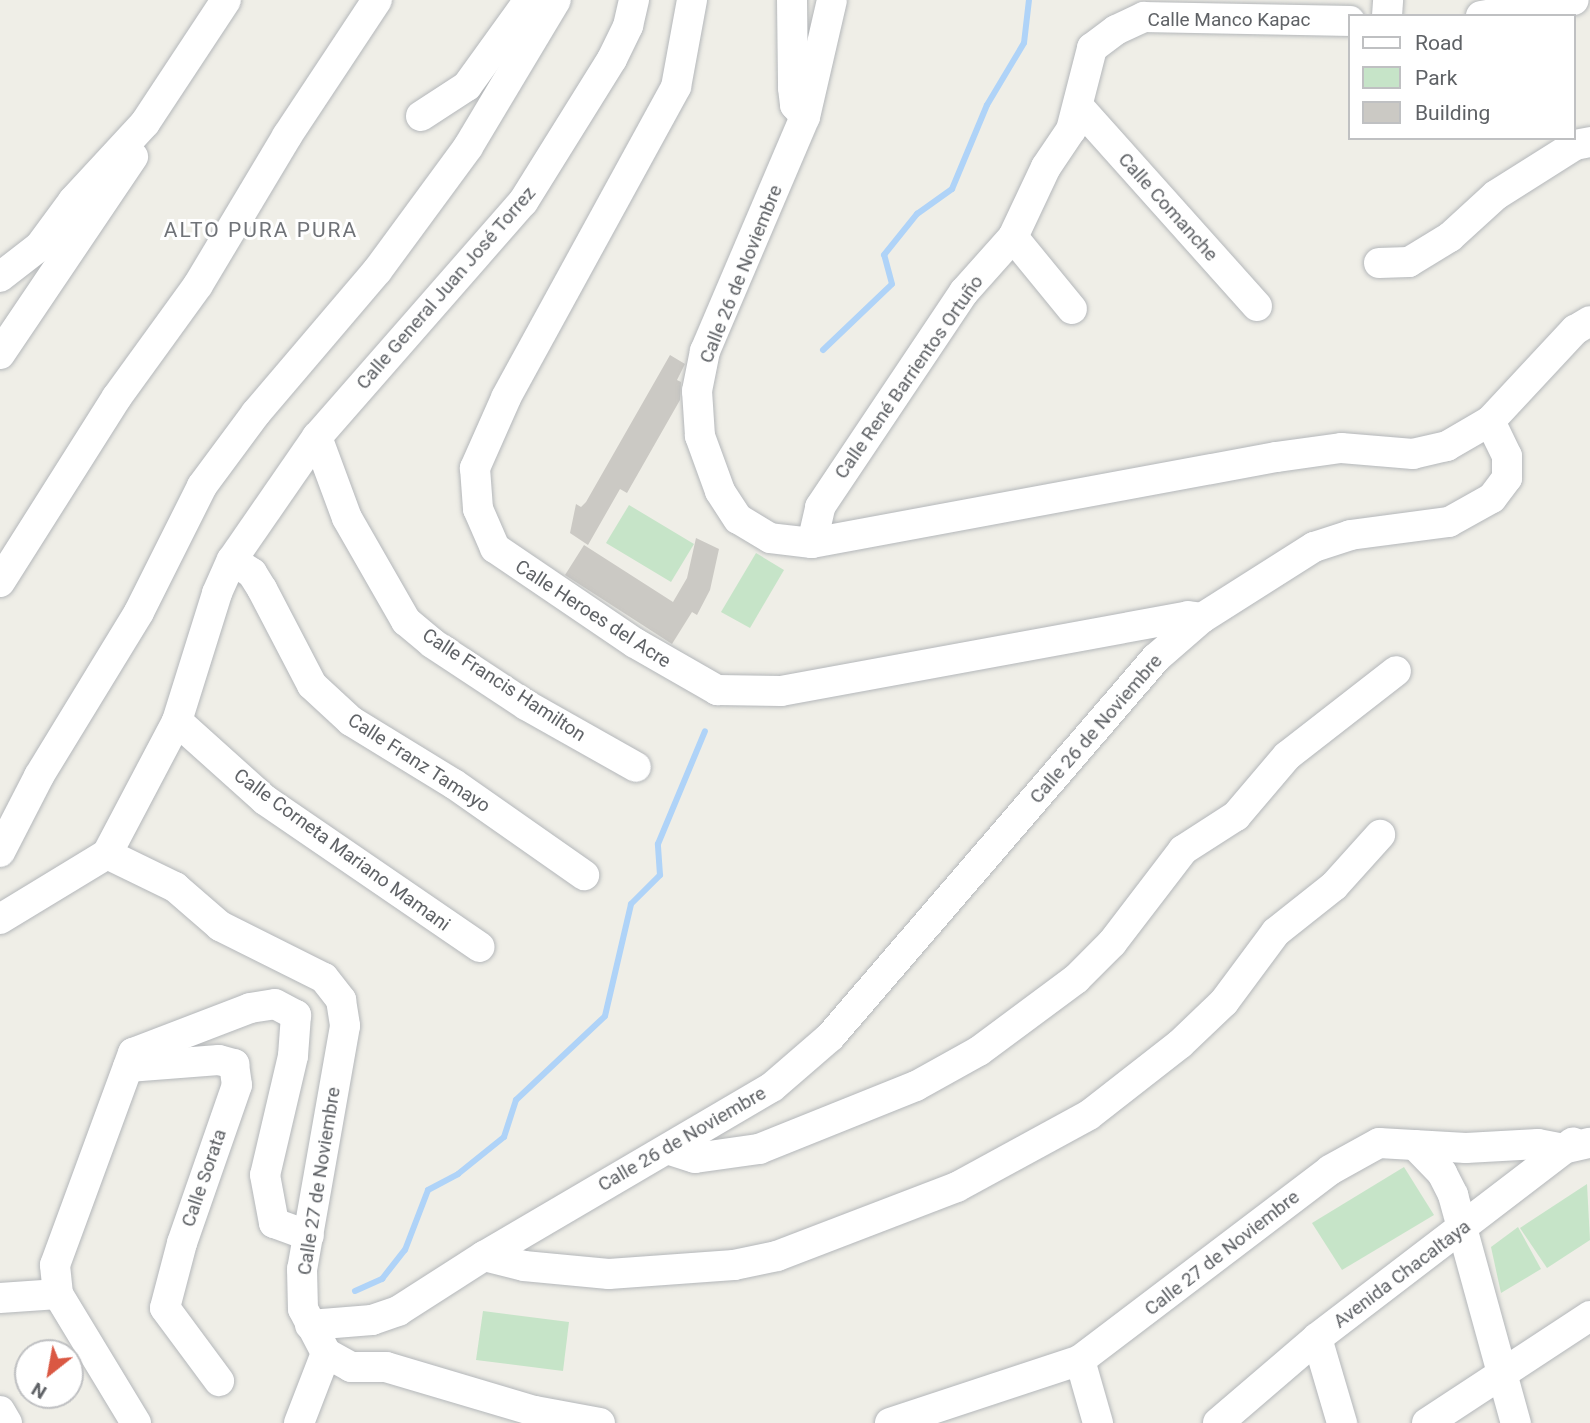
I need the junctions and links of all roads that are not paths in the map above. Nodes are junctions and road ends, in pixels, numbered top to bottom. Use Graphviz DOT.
graph roads {
  1 [pos="226,0"];
  2 [pos="377,0"];
  3 [pos="529,0"];
  4 [pos="556,0"];
  5 [pos="634,0"];
  6 [pos="669,0"];
  7 [pos="692,0"];
  8 [pos="792,0"];
  9 [pos="832,0"];
  10 [pos="1574,0"];
  11 [pos="1493,14"];
  12 [pos="1348,21"];
  13 [pos="686,33"];
  14 [pos="1079,107"];
  15 [pos="421,116"];
  16 [pos="805,117"];
  17 [pos="145,123"];
  18 [pos="1590,142"];
  19 [pos="1013,237"];
  20 [pos="1379,263"];
  21 [pos="0,277"];
  22 [pos="1257,306"];
  23 [pos="1072,309"];
  24 [pos="1590,321"];
  25 [pos="0,354"];
  26 [pos="1490,421"];
  27 [pos="317,437"];
  28 [pos="811,543"];
  29 [pos="232,560"];
  30 [pos="0,582"];
  31 [pos="1202,618"];
  32 [pos="1396,671"];
  33 [pos="177,721"];
  34 [pos="636,767"];
  35 [pos="1380,835"];
  36 [pos="0,852"];
  37 [pos="107,854"];
  38 [pos="584,874"];
  39 [pos="0,919"];
  40 [pos="480,947"];
  41 [pos="128,1067"];
  42 [pos="1590,1129"];
  43 [pos="1415,1145"];
  44 [pos="1577,1146"];
  45 [pos="670,1150"];
  46 [pos="1464,1227"];
  47 [pos="309,1236"];
  48 [pos="484,1256"];
  49 [pos="58,1294"];
  50 [pos="0,1298"];
  51 [pos="1590,1316"];
  52 [pos="310,1325"];
  53 [pos="1317,1338"];
  54 [pos="326,1353"];
  55 [pos="1080,1360"];
  56 [pos="1503,1372"];
  57 [pos="219,1381"];
  58 [pos="0,1411"];
  59 [pos="1217,1422"];
  60 [pos="7,1423"];
  61 [pos="136,1423"];
  62 [pos="299,1423"];
  63 [pos="600,1423"];
  64 [pos="890,1423"];
  65 [pos="1098,1423"];
  66 [pos="1342,1423"];
  67 [pos="1427,1423"];
  68 [pos="1516,1423"];
  1 -- 17 [label="street"];
  2 -- 30 [label="street"];
  3 -- 15 [label="street"];
  4 -- 36 [label="street"];
  5 -- 27 [label="street, Calle General Juan José Torrez"];
  6 -- 13 [label="street"];
  7 -- 13 [label="street, Calle Heroes del Acre"];
  8 -- 16 [label="street"];
  9 -- 16 [label="street, Calle 26 de Noviembre"];
  10 -- 11 [label="street"];
  12 -- 14 [label="street, Calle Manco Kapac"];
  13 -- 31 [label="street, Calle Heroes del Acre"];
  14 -- 19 [label="street, Calle René Barrientos Ortuño"];
  14 -- 22 [label="street, Calle Comanche"];
  16 -- 28 [label="street, Calle 26 de Noviembre"];
  17 -- 21 [label="street"];
  17 -- 25 [label="street"];
  18 -- 20 [label="street"];
  19 -- 23 [label="street"];
  19 -- 28 [label="street, Calle René Barrientos Ortuño"];
  24 -- 26 [label="street"];
  26 -- 28 [label="street, Calle 26 de Noviembre"];
  26 -- 31 [label="street, Calle 26 de Noviembre"];
  27 -- 29 [label="street, Calle General Juan José Torrez"];
  27 -- 34 [label="street, Calle Francis Hamilton"];
  29 -- 33 [label="street, Calle General Juan José Torrez"];
  29 -- 38 [label="street, Calle Franz Tamayo"];
  31 -- 45 [label="street, Calle 26 de Noviembre"];
  32 -- 45 [label="street"];
  33 -- 37 [label="street, Calle General Juan José Torrez"];
  33 -- 40 [label="street, Calle Corneta Mariano Mamani"];
  35 -- 48 [label="street"];
  37 -- 39 [label="street"];
  37 -- 47 [label="street, Calle 27 de Noviembre"];
  41 -- 47 [label="street"];
  41 -- 49 [label="street"];
  41 -- 57 [label="street, Calle Sorata"];
  42 -- 44 [label="street, Avenida Chacaltaya"];
  43 -- 44 [label="street, Calle 27 de Noviembre"];
  43 -- 46 [label="street"];
  43 -- 55 [label="street, Calle 27 de Noviembre"];
  44 -- 46 [label="street, Avenida Chacaltaya"];
  45 -- 48 [label="street, Calle 26 de Noviembre"];
  46 -- 53 [label="street, Avenida Chacaltaya"];
  46 -- 56 [label="street"];
  47 -- 52 [label="street, Calle 27 de Noviembre"];
  48 -- 52 [label="street, Calle 26 de Noviembre"];
  49 -- 50 [label="street"];
  49 -- 61 [label="street"];
  51 -- 56 [label="street"];
  52 -- 54 [label="street, Calle 27 de Noviembre"];
  53 -- 59 [label="street, Avenida Chacaltaya"];
  53 -- 66 [label="street"];
  54 -- 62 [label="street"];
  54 -- 63 [label="street"];
  55 -- 64 [label="street, Calle 27 de Noviembre"];
  55 -- 65 [label="street"];
  56 -- 67 [label="street"];
  56 -- 68 [label="street"];
  58 -- 60 [label="street"];
}
